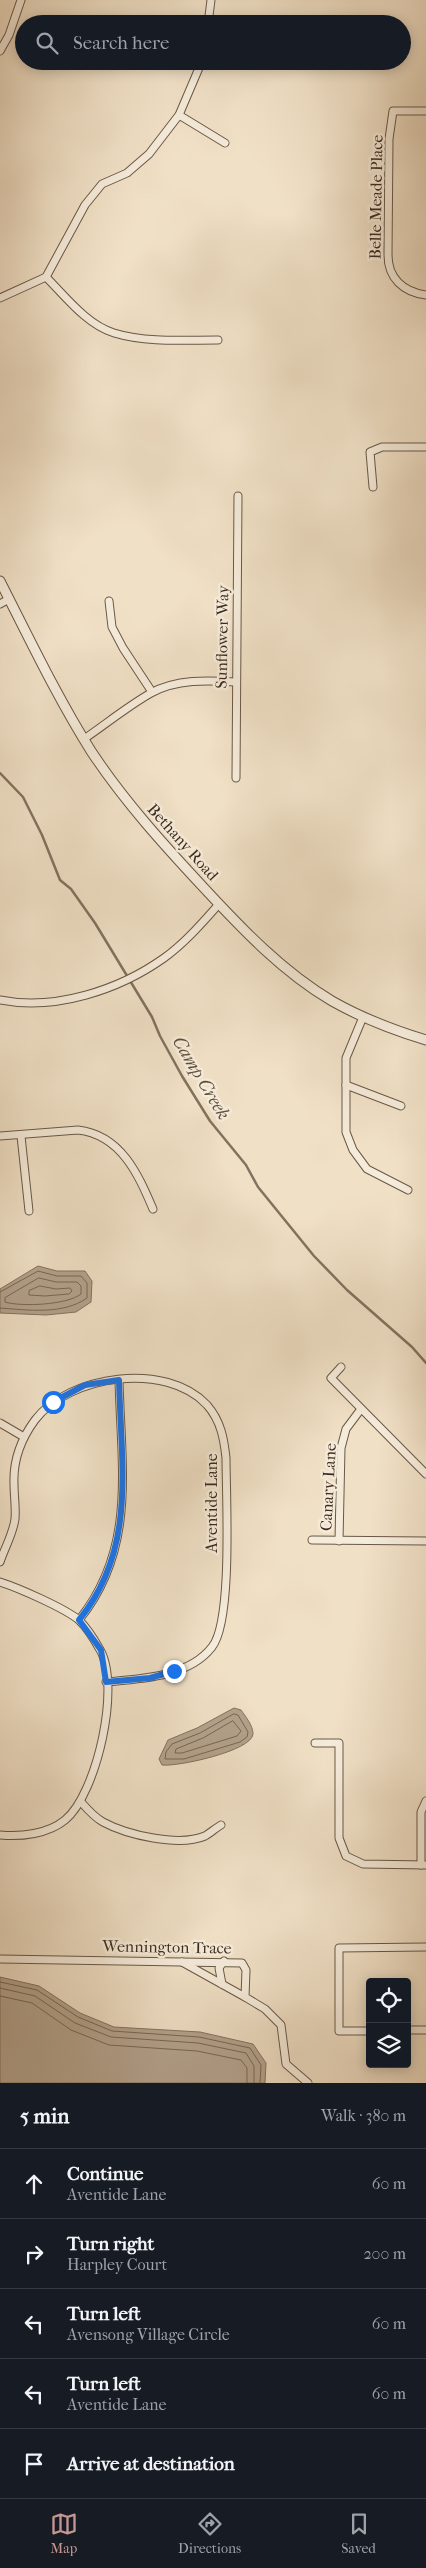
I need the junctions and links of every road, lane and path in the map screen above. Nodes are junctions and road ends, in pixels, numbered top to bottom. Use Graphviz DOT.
graph roads {
  1 [pos="20,0"];
  2 [pos="211,0"];
  3 [pos="15,15"];
  4 [pos="209,15"];
  5 [pos="15,16"];
  6 [pos="0,51"];
  7 [pos="198,70"];
  8 [pos="426,111"];
  9 [pos="179,116"];
  10 [pos="225,143"];
  11 [pos="46,277"];
  12 [pos="426,294"];
  13 [pos="0,298"];
  14 [pos="218,340"];
  15 [pos="426,447"];
  16 [pos="373,487"];
  17 [pos="238,496"];
  18 [pos="0,581"];
  19 [pos="9,599"];
  20 [pos="109,601"];
  21 [pos="0,604"];
  22 [pos="235,682"];
  23 [pos="152,692"];
  24 [pos="84,740"];
  25 [pos="236,778"];
  26 [pos="219,904"];
  27 [pos="0,1000"];
  28 [pos="363,1017"];
  29 [pos="426,1040"];
  30 [pos="346,1085"];
  31 [pos="401,1106"];
  32 [pos="0,1136"];
  33 [pos="21,1136"];
  34 [pos="408,1190"];
  35 [pos="153,1209"];
  36 [pos="29,1211"];
  37 [pos="341,1367"];
  38 [pos="119,1380"];
  39 [pos="361,1409"];
  40 [pos="0,1423"];
  41 [pos="24,1437"];
  42 [pos="426,1474"];
  43 [pos="312,1540"];
  44 [pos="339,1541"];
  45 [pos="426,1542"];
  46 [pos="0,1562"];
  47 [pos="0,1582"];
  48 [pos="79,1620"];
  49 [pos="106,1682"];
  50 [pos="314,1743"];
  51 [pos="426,1801"];
  52 [pos="81,1802"];
  53 [pos="221,1825"];
  54 [pos="0,1836"];
  55 [pos="423,1865"];
  56 [pos="426,1947"];
  57 [pos="0,1959"];
  58 [pos="182,1961"];
  59 [pos="224,1961"];
  60 [pos="222,1984"];
  61 [pos="245,1997"];
  62 [pos="411,2030"];
  63 [pos="426,2030"];
  64 [pos="366,2031"];
  65 [pos="308,2083"];
  1 -- 3 [label="street"];
  2 -- 4 [label="street"];
  5 -- 6 [label="street"];
  7 -- 9 [label="street"];
  8 -- 12 [label="street, Belle Meade Place"];
  9 -- 10 [label="street"];
  9 -- 11 [label="street"];
  11 -- 13 [label="street"];
  11 -- 14 [label="street"];
  15 -- 16 [label="street"];
  17 -- 22 [label="street, Sunflower Way"];
  18 -- 19 [label="street, Bethany Road"];
  19 -- 21 [label="street"];
  19 -- 24 [label="street, Bethany Road"];
  20 -- 23 [label="street"];
  22 -- 23 [label="street"];
  22 -- 25 [label="street, Sunflower Way"];
  23 -- 24 [label="street"];
  24 -- 26 [label="street, Bethany Road"];
  26 -- 27 [label="street"];
  26 -- 28 [label="street, Bethany Road"];
  28 -- 29 [label="street, Bethany Road"];
  28 -- 30 [label="street"];
  30 -- 31 [label="street"];
  30 -- 34 [label="street"];
  32 -- 33 [label="street"];
  33 -- 35 [label="street"];
  33 -- 36 [label="street"];
  37 -- 39 [label="street"];
  38 -- 41 [label="street, Aventide Lane"];
  38 -- 48 [label="street"];
  38 -- 49 [label="street, Aventide Lane"];
  39 -- 42 [label="street"];
  39 -- 44 [label="street, Canary Lane"];
  40 -- 41 [label="street"];
  41 -- 46 [label="street, Aventide Lane"];
  43 -- 44 [label="street"];
  44 -- 45 [label="street"];
  47 -- 48 [label="street"];
  48 -- 49 [label="street"];
  49 -- 52 [label="street"];
  50 -- 55 [label="street"];
  51 -- 55 [label="street"];
  52 -- 53 [label="street"];
  52 -- 54 [label="street"];
  56 -- 64 [label="street"];
  57 -- 58 [label="street, Wennington Trace"];
  58 -- 59 [label="street, Wennington Trace"];
  58 -- 60 [label="street"];
  59 -- 60 [label="street"];
  59 -- 61 [label="street, Wennington Trace"];
  60 -- 61 [label="street"];
  61 -- 65 [label="street"];
  62 -- 63 [label="street"];
}
